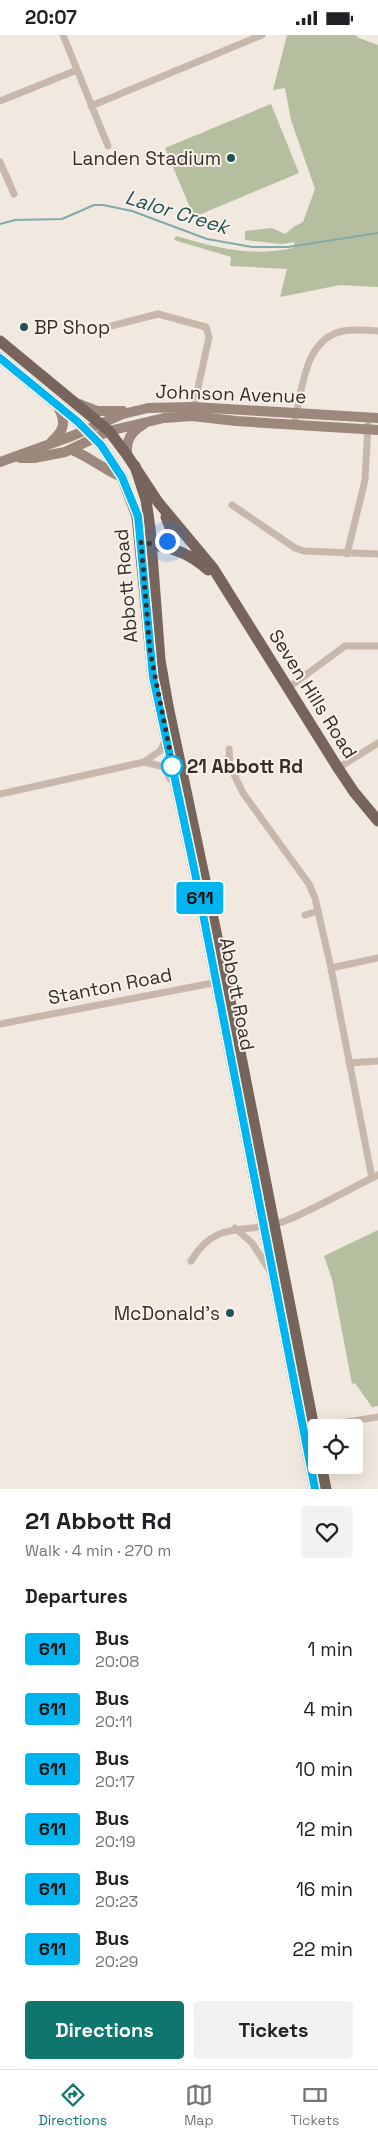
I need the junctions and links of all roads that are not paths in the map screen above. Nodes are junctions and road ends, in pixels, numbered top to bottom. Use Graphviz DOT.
graph roads {
  1 [pos="63,35"];
  2 [pos="262,35"];
  3 [pos="77,70"];
  4 [pos="0,101"];
  5 [pos="91,106"];
  6 [pos="108,146"];
  7 [pos="0,162"];
  8 [pos="14,194"];
  9 [pos="112,326"];
  10 [pos="378,331"];
  11 [pos="0,341"];
  12 [pos="0,358"];
  13 [pos="76,403"];
  14 [pos="58,406"];
  15 [pos="137,410"];
  16 [pos="192,412"];
  17 [pos="297,413"];
  18 [pos="373,417"];
  19 [pos="148,421"];
  20 [pos="294,425"];
  21 [pos="105,427"];
  22 [pos="373,429"];
  23 [pos="86,430"];
  24 [pos="95,439"];
  25 [pos="45,446"];
  26 [pos="72,450"];
  27 [pos="127,455"];
  28 [pos="14,458"];
  29 [pos="0,462"];
  30 [pos="135,466"];
  31 [pos="122,477"];
  32 [pos="158,502"];
  33 [pos="232,505"];
  34 [pos="146,543"];
  35 [pos="347,554"];
  36 [pos="378,555"];
  37 [pos="222,583"];
  38 [pos="378,646"];
  39 [pos="288,688"];
  40 [pos="165,733"];
  41 [pos="378,743"];
  42 [pos="228,749"];
  43 [pos="144,762"];
  44 [pos="338,768"];
  45 [pos="0,794"];
  46 [pos="182,811"];
  47 [pos="378,821"];
  48 [pos="318,911"];
  49 [pos="306,915"];
  50 [pos="378,957"];
  51 [pos="331,968"];
  52 [pos="221,981"];
  53 [pos="0,1025"];
  54 [pos="378,1061"];
  55 [pos="349,1063"];
  56 [pos="375,1177"];
  57 [pos="269,1224"];
  58 [pos="235,1228"];
  59 [pos="191,1261"];
  60 [pos="273,1274"];
  61 [pos="378,1417"];
  62 [pos="312,1419"];
  63 [pos="363,1421"];
  64 [pos="324,1474"];
  65 [pos="316,1489"];
  66 [pos="326,1489"];
  1 -- 3 [label="street"];
  2 -- 5 [label="street"];
  3 -- 4 [label="street"];
  3 -- 5 [label="street"];
  5 -- 6 [label="street"];
  7 -- 8 [label="street"];
  9 -- 16 [label="street"];
  10 -- 17 [label="street"];
  11 -- 13 [label="main road, Seven Hills Road"];
  12 -- 14 [label="main road"];
  13 -- 15 [label="main road"];
  13 -- 21 [label="main road, Seven Hills Road"];
  14 -- 23 [label="main road"];
  14 -- 25 [label="main road"];
  15 -- 16 [label="main road, Johnson Avenue"];
  15 -- 21 [label="main road, Johnson Avenue"];
  16 -- 17 [label="main road, Johnson Avenue"];
  16 -- 19 [label="main road, Johnson Avenue"];
  16 -- 20 [label="main road, Johnson Avenue"];
  17 -- 18 [label="main road, Johnson Avenue"];
  17 -- 20 [label="street"];
  18 -- 22 [label="street"];
  19 -- 21 [label="main road, Johnson Avenue"];
  19 -- 27 [label="main road"];
  20 -- 22 [label="main road, Johnson Avenue"];
  21 -- 23 [label="main road, Johnson Avenue"];
  21 -- 24 [label="main road, Johnson Avenue"];
  21 -- 27 [label="main road, Seven Hills Road"];
  22 -- 35 [label="street"];
  23 -- 24 [label="main road"];
  23 -- 25 [label="main road, Johnson Avenue"];
  24 -- 26 [label="main road, Johnson Avenue"];
  24 -- 31 [label="main road"];
  25 -- 28 [label="main road, Johnson Avenue"];
  26 -- 28 [label="main road, Johnson Avenue"];
  26 -- 31 [label="main road"];
  27 -- 30 [label="main road, Seven Hills Road"];
  28 -- 29 [label="main road"];
  30 -- 32 [label="main road, Seven Hills Road"];
  30 -- 34 [label="main road, Abbott Road"];
  31 -- 34 [label="main road, Abbott Road"];
  32 -- 34 [label="main road"];
  32 -- 37 [label="main road, Seven Hills Road"];
  33 -- 35 [label="street"];
  34 -- 37 [label="main road, Seven Hills Road"];
  34 -- 40 [label="main road, Abbott Road"];
  34 -- 52 [label="main road, Abbott Road"];
  35 -- 36 [label="street"];
  37 -- 39 [label="main road, Seven Hills Road"];
  38 -- 39 [label="street"];
  39 -- 44 [label="main road, Seven Hills Road"];
  40 -- 43 [label="street"];
  40 -- 46 [label="main road, Abbott Road"];
  41 -- 44 [label="street"];
  42 -- 48 [label="street"];
  43 -- 45 [label="street"];
  43 -- 46 [label="street"];
  44 -- 47 [label="main road, Seven Hills Road"];
  46 -- 52 [label="main road, Abbott Road"];
  48 -- 49 [label="street"];
  48 -- 51 [label="street"];
  50 -- 51 [label="street"];
  51 -- 55 [label="street"];
  52 -- 53 [label="street, Stanton Road"];
  52 -- 57 [label="main road, Abbott Road"];
  54 -- 55 [label="street"];
  55 -- 56 [label="street"];
  56 -- 57 [label="street"];
  57 -- 58 [label="street"];
  57 -- 60 [label="main road, Abbott Road"];
  57 -- 62 [label="main road, Abbott Road"];
  58 -- 59 [label="street"];
  58 -- 60 [label="street"];
  60 -- 65 [label="main road, Abbott Road"];
  61 -- 63 [label="street"];
  64 -- 66 [label="main road"];
}
